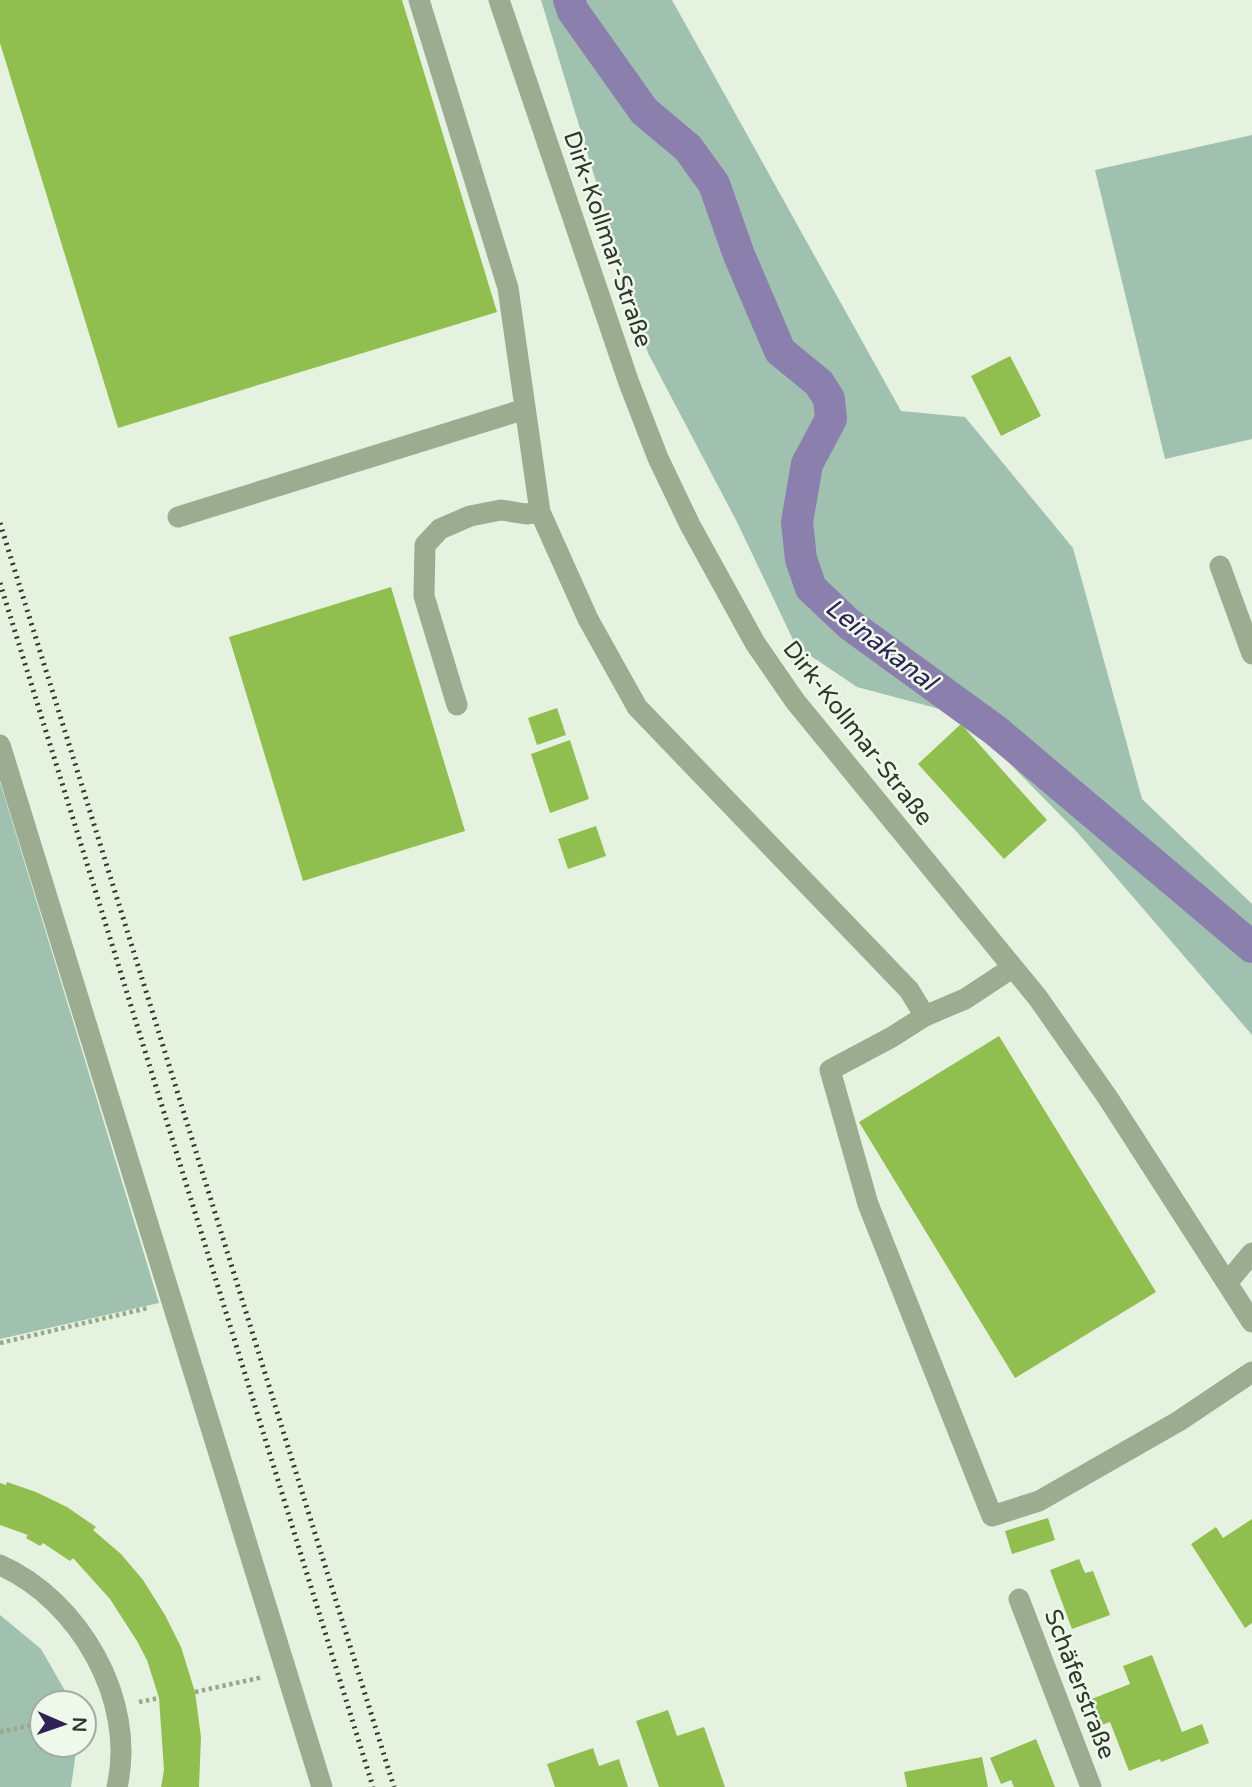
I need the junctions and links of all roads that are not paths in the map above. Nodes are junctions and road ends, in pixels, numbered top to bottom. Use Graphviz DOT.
graph roads {
  1 [pos="419,0"];
  2 [pos="499,0"];
  3 [pos="526,409"];
  4 [pos="540,512"];
  5 [pos="178,517"];
  6 [pos="1220,566"];
  7 [pos="1252,654"];
  8 [pos="457,705"];
  9 [pos="0,746"];
  10 [pos="1013,968"];
  11 [pos="925,1016"];
  12 [pos="1252,1253"];
  13 [pos="1227,1283"];
  14 [pos="1251,1320"];
  15 [pos="1252,1372"];
  16 [pos="0,1565"];
  17 [pos="1019,1599"];
  18 [pos="117,1787"];
  19 [pos="322,1787"];
  20 [pos="1091,1787"];
  1 -- 3 [label="street"];
  2 -- 10 [label="street, Dirk-Kollmar-Straße"];
  3 -- 4 [label="street"];
  3 -- 5 [label="street"];
  4 -- 8 [label="street"];
  4 -- 11 [label="street"];
  6 -- 7 [label="street"];
  9 -- 19 [label="street"];
  10 -- 11 [label="street"];
  10 -- 13 [label="street, Dirk-Kollmar-Straße"];
  11 -- 15 [label="street"];
  12 -- 13 [label="street"];
  13 -- 14 [label="street, Dirk-Kollmar-Straße"];
  16 -- 18 [label="street"];
  17 -- 20 [label="street, Schäferstraße"];
}
